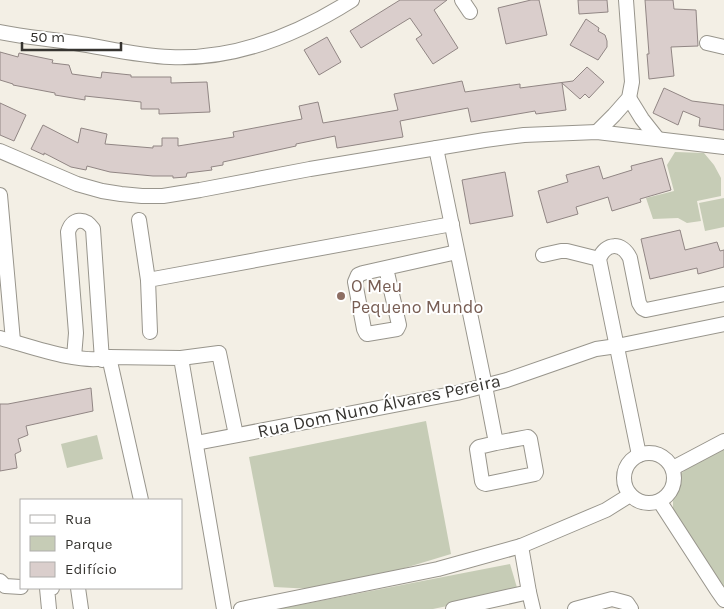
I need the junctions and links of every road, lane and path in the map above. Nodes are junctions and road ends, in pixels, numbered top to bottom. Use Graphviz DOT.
graph roads {
  1 [pos="352,0"];
  2 [pos="462,0"];
  3 [pos="626,0"];
  4 [pos="470,12"];
  5 [pos="0,32"];
  6 [pos="707,43"];
  7 [pos="724,47"];
  8 [pos="629,98"];
  9 [pos="597,132"];
  10 [pos="657,138"];
  11 [pos="724,147"];
  12 [pos="436,148"];
  13 [pos="0,151"];
  14 [pos="0,195"];
  15 [pos="139,220"];
  16 [pos="452,224"];
  17 [pos="457,252"];
  18 [pos="543,255"];
  19 [pos="599,259"];
  20 [pos="386,268"];
  21 [pos="148,280"];
  22 [pos="724,294"];
  23 [pos="724,324"];
  24 [pos="150,332"];
  25 [pos="6,339"];
  26 [pos="617,346"];
  27 [pos="74,357"];
  28 [pos="105,358"];
  29 [pos="181,358"];
  30 [pos="486,386"];
  31 [pos="236,435"];
  32 [pos="724,442"];
  33 [pos="196,443"];
  34 [pos="496,443"];
  35 [pos="639,455"];
  36 [pos="673,468"];
  37 [pos="630,495"];
  38 [pos="141,499"];
  39 [pos="660,502"];
  40 [pos="521,546"];
  41 [pos="0,581"];
  42 [pos="20,587"];
  43 [pos="48,589"];
  44 [pos="78,589"];
  45 [pos="529,592"];
  46 [pos="724,600"];
  47 [pos="273,606"];
  48 [pos="49,609"];
  49 [pos="81,609"];
  50 [pos="224,609"];
  51 [pos="241,609"];
  52 [pos="452,609"];
  53 [pos="533,609"];
  54 [pos="575,609"];
  55 [pos="631,609"];
  1 -- 5 [label="street"];
  2 -- 4 [label="street"];
  3 -- 8 [label="street"];
  6 -- 7 [label="street"];
  8 -- 9 [label="street"];
  8 -- 10 [label="street"];
  9 -- 10 [label="street"];
  9 -- 12 [label="street"];
  10 -- 11 [label="street"];
  12 -- 13 [label="street"];
  12 -- 16 [label="street"];
  14 -- 25 [label="street"];
  15 -- 21 [label="street"];
  16 -- 17 [label="street"];
  16 -- 21 [label="street"];
  17 -- 20 [label="street"];
  17 -- 30 [label="street"];
  18 -- 19 [label="street"];
  19 -- 22 [label="street"];
  19 -- 26 [label="street"];
  20 -- 20 [label="street"];
  21 -- 24 [label="street"];
  23 -- 26 [label="street, Rua Dom Nuno Álvares Pereira"];
  25 -- 27 [label="street"];
  26 -- 30 [label="street, Rua Dom Nuno Álvares Pereira"];
  26 -- 35 [label="street"];
  27 -- 28 [label="street"];
  27 -- 28 [label="street"];
  28 -- 29 [label="street"];
  28 -- 38 [label="street"];
  29 -- 31 [label="street"];
  29 -- 33 [label="street"];
  30 -- 31 [label="street, Rua Dom Nuno Álvares Pereira"];
  30 -- 34 [label="street"];
  31 -- 33 [label="street, Rua Dom Nuno Álvares Pereira"];
  32 -- 36 [label="street"];
  33 -- 50 [label="street"];
  34 -- 34 [label="street"];
  35 -- 36 [label="street"];
  35 -- 37 [label="street"];
  36 -- 39 [label="street"];
  37 -- 39 [label="street"];
  37 -- 40 [label="street"];
  39 -- 46 [label="street"];
  40 -- 45 [label="street"];
  40 -- 47 [label="street"];
  41 -- 42 [label="street"];
  43 -- 48 [label="street"];
  44 -- 49 [label="street"];
  45 -- 52 [label="street"];
  45 -- 53 [label="street"];
  47 -- 51 [label="street"];
  54 -- 55 [label="street"];
}
